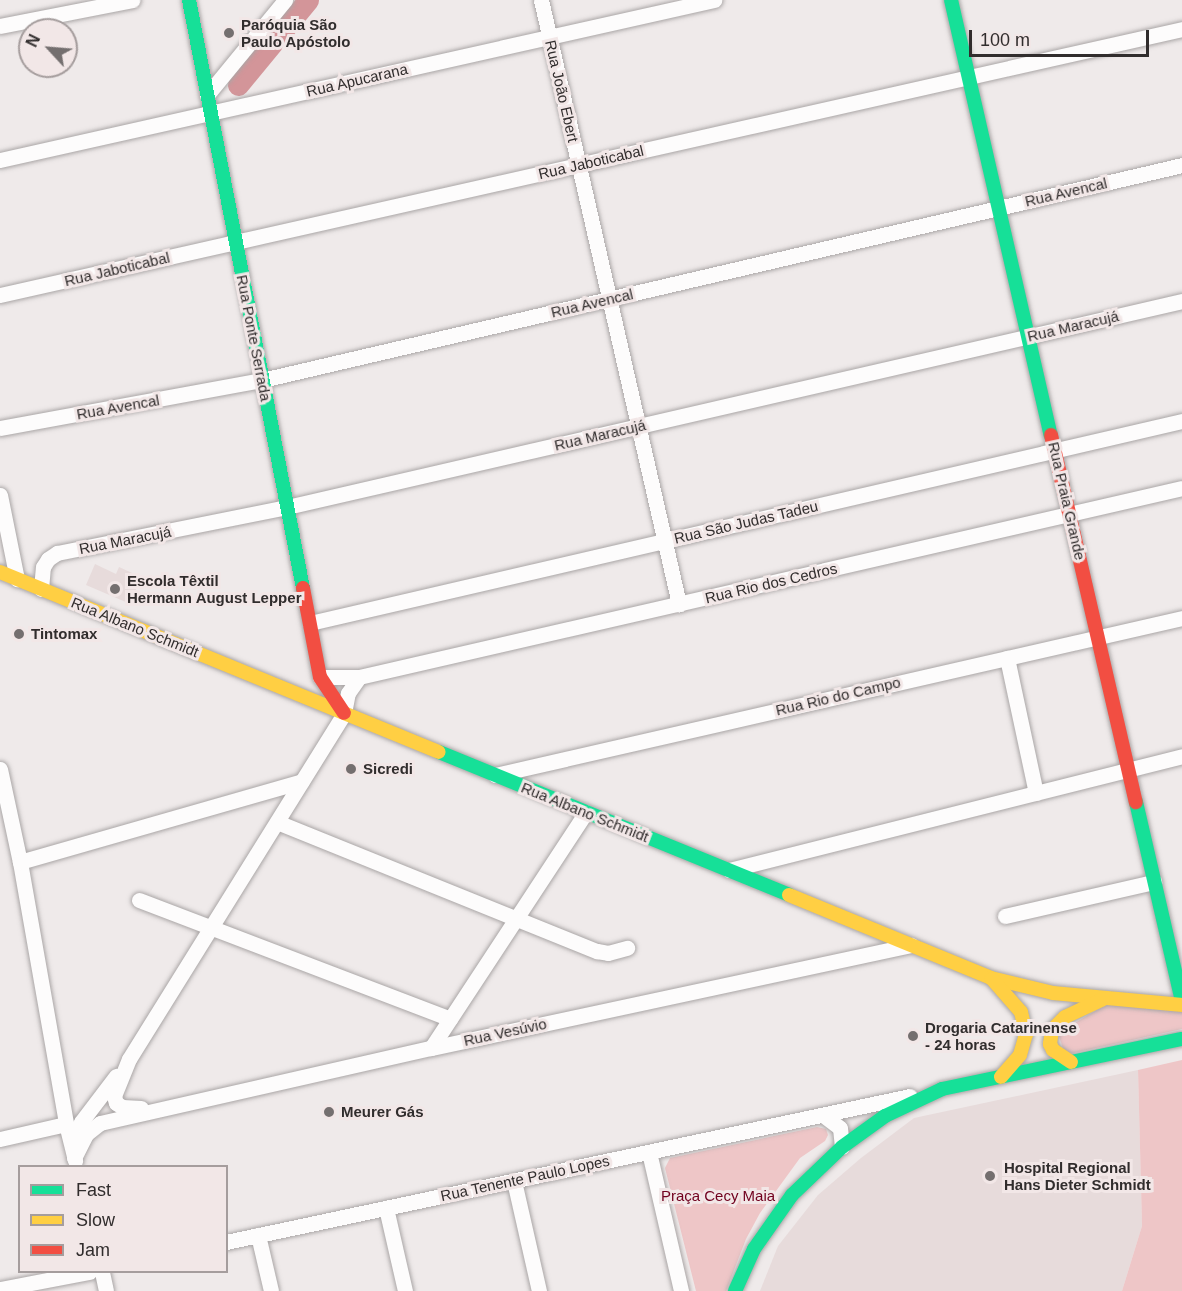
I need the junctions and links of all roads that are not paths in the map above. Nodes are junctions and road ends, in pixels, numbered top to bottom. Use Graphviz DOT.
graph roads {
  1 [pos="132,0"];
  2 [pos="189,0"];
  3 [pos="285,0"];
  4 [pos="541,0"];
  5 [pos="714,0"];
  6 [pos="951,0"];
  7 [pos="0,26"];
  8 [pos="1182,29"];
  9 [pos="549,37"];
  10 [pos="969,77"];
  11 [pos="207,95"];
  12 [pos="211,113"];
  13 [pos="0,160"];
  14 [pos="578,165"];
  15 [pos="1182,165"];
  16 [pos="999,208"];
  17 [pos="236,242"];
  18 [pos="0,295"];
  19 [pos="609,299"];
  20 [pos="1182,301"];
  21 [pos="1029,336"];
  22 [pos="262,380"];
  23 [pos="1182,421"];
  24 [pos="638,426"];
  25 [pos="0,428"];
  26 [pos="1055,450"];
  27 [pos="1182,488"];
  28 [pos="0,495"];
  29 [pos="287,507"];
  30 [pos="1070,514"];
  31 [pos="5,520"];
  32 [pos="665,540"];
  33 [pos="0,543"];
  34 [pos="0,572"];
  35 [pos="17,579"];
  36 [pos="41,589"];
  37 [pos="679,604"];
  38 [pos="1182,618"];
  39 [pos="310,622"];
  40 [pos="1098,637"];
  41 [pos="1007,658"];
  42 [pos="320,677"];
  43 [pos="359,677"];
  44 [pos="299,695"];
  45 [pos="344,714"];
  46 [pos="1182,756"];
  47 [pos="0,769"];
  48 [pos="1128,770"];
  49 [pos="495,775"];
  50 [pos="302,781"];
  51 [pos="1036,793"];
  52 [pos="586,812"];
  53 [pos="277,822"];
  54 [pos="20,862"];
  55 [pos="729,870"];
  56 [pos="1154,882"];
  57 [pos="139,900"];
  58 [pos="1005,916"];
  59 [pos="516,918"];
  60 [pos="212,927"];
  61 [pos="911,945"];
  62 [pos="627,948"];
  63 [pos="991,978"];
  64 [pos="1105,998"];
  65 [pos="1182,1004"];
  66 [pos="450,1019"];
  67 [pos="1182,1039"];
  68 [pos="431,1048"];
  69 [pos="129,1059"];
  70 [pos="1071,1062"];
  71 [pos="1000,1077"];
  72 [pos="60,1088"];
  73 [pos="942,1089"];
  74 [pos="168,1106"];
  75 [pos="86,1114"];
  76 [pos="823,1115"];
  77 [pos="66,1124"];
  78 [pos="0,1139"];
  79 [pos="842,1147"];
  80 [pos="649,1152"];
  81 [pos="75,1159"];
  82 [pos="514,1181"];
  83 [pos="386,1208"];
  84 [pos="258,1235"];
  85 [pos="228,1242"];
  86 [pos="85,1273"];
  87 [pos="102,1273"];
  88 [pos="0,1289"];
  89 [pos="106,1291"];
  90 [pos="271,1291"];
  91 [pos="405,1291"];
  92 [pos="539,1291"];
  93 [pos="681,1291"];
  94 [pos="735,1291"];
  1 -- 7 [label="street"];
  2 -- 11 [label="main road, Rua Ponte Serrada"];
  3 -- 11 [label="street"];
  4 -- 9 [label="street, Rua João Ebert"];
  5 -- 9 [label="street, Rua Apucarana"];
  6 -- 10 [label="main road, Rua Praia Grande"];
  8 -- 10 [label="street, Rua Jaboticabal"];
  9 -- 12 [label="street, Rua Apucarana"];
  9 -- 14 [label="street, Rua João Ebert"];
  10 -- 14 [label="street, Rua Jaboticabal"];
  10 -- 16 [label="main road, Rua Praia Grande"];
  11 -- 12 [label="main road, Rua Ponte Serrada"];
  12 -- 13 [label="street, Rua Apucarana"];
  12 -- 17 [label="main road, Rua Ponte Serrada"];
  14 -- 17 [label="street, Rua Jaboticabal"];
  14 -- 19 [label="street, Rua João Ebert"];
  15 -- 16 [label="street, Rua Avencal"];
  16 -- 19 [label="street, Rua Avencal"];
  16 -- 21 [label="main road, Rua Praia Grande"];
  17 -- 18 [label="street, Rua Jaboticabal"];
  17 -- 22 [label="main road, Rua Ponte Serrada"];
  19 -- 22 [label="street, Rua Avencal"];
  19 -- 24 [label="street, Rua João Ebert"];
  20 -- 21 [label="street, Rua Maracujá"];
  21 -- 24 [label="street, Rua Maracujá"];
  21 -- 26 [label="main road, Rua Praia Grande"];
  22 -- 25 [label="street, Rua Avencal"];
  22 -- 29 [label="main road, Rua Ponte Serrada"];
  23 -- 26 [label="street, Rua São Judas Tadeu"];
  24 -- 29 [label="street, Rua Maracujá"];
  24 -- 32 [label="street, Rua João Ebert"];
  26 -- 30 [label="main road, Rua Praia Grande"];
  26 -- 32 [label="street, Rua São Judas Tadeu"];
  27 -- 30 [label="street, Rua Rio dos Cedros"];
  28 -- 31 [label="street"];
  29 -- 36 [label="street, Rua Maracujá"];
  29 -- 39 [label="main road, Rua Ponte Serrada"];
  30 -- 37 [label="street, Rua Rio dos Cedros"];
  30 -- 40 [label="main road, Rua Praia Grande"];
  31 -- 33 [label="street"];
  31 -- 35 [label="street"];
  32 -- 37 [label="street, Rua João Ebert"];
  32 -- 39 [label="street, Rua São Judas Tadeu"];
  34 -- 35 [label="main road, Rua Albano Schmidt"];
  35 -- 36 [label="main road, Rua Albano Schmidt"];
  36 -- 44 [label="main road, Rua Albano Schmidt"];
  37 -- 43 [label="street, Rua Rio dos Cedros"];
  38 -- 40 [label="street, Rua Rio do Campo"];
  39 -- 42 [label="main road, Rua Ponte Serrada"];
  40 -- 41 [label="street, Rua Rio do Campo"];
  40 -- 48 [label="main road, Rua Praia Grande"];
  41 -- 49 [label="street, Rua Rio do Campo"];
  41 -- 51 [label="street"];
  42 -- 43 [label="street, Rua Rio dos Cedros"];
  42 -- 44 [label="main road"];
  42 -- 45 [label="main road, Rua Ponte Serrada"];
  43 -- 45 [label="street"];
  44 -- 45 [label="main road, Rua Albano Schmidt"];
  45 -- 49 [label="main road, Rua Albano Schmidt"];
  45 -- 50 [label="street"];
  46 -- 48 [label="street"];
  47 -- 54 [label="street"];
  48 -- 51 [label="street"];
  48 -- 56 [label="main road, Rua Praia Grande"];
  49 -- 52 [label="main road, Rua Albano Schmidt"];
  50 -- 53 [label="street"];
  50 -- 54 [label="street"];
  51 -- 55 [label="street"];
  52 -- 55 [label="main road, Rua Albano Schmidt"];
  52 -- 59 [label="street"];
  53 -- 59 [label="street"];
  53 -- 60 [label="street"];
  54 -- 72 [label="street"];
  55 -- 61 [label="main road, Rua Albano Schmidt"];
  56 -- 58 [label="street"];
  56 -- 65 [label="main road, Rua Praia Grande"];
  57 -- 60 [label="street"];
  59 -- 62 [label="street"];
  59 -- 66 [label="street"];
  60 -- 66 [label="street"];
  60 -- 69 [label="street"];
  61 -- 63 [label="main road, Rua Albano Schmidt"];
  61 -- 68 [label="street, Rua Vesúvio"];
  63 -- 64 [label="main road, Rua Albano Schmidt"];
  63 -- 71 [label="main road"];
  64 -- 65 [label="main road, Rua Albano Schmidt"];
  64 -- 70 [label="main road"];
  66 -- 68 [label="street"];
  67 -- 70 [label="main road, Rua Tenente Paulo Lopes"];
  68 -- 74 [label="street, Rua Vesúvio"];
  69 -- 74 [label="street"];
  69 -- 75 [label="street"];
  70 -- 71 [label="main road, Rua Tenente Paulo Lopes"];
  71 -- 73 [label="main road, Rua Tenente Paulo Lopes"];
  72 -- 75 [label="street"];
  72 -- 77 [label="street"];
  73 -- 76 [label="street, Rua Tenente Paulo Lopes"];
  73 -- 79 [label="main road"];
  74 -- 81 [label="street, Rua Vesúvio"];
  75 -- 81 [label="street"];
  76 -- 79 [label="street"];
  76 -- 80 [label="street, Rua Tenente Paulo Lopes"];
  77 -- 78 [label="street"];
  77 -- 81 [label="street"];
  79 -- 94 [label="main road"];
  80 -- 82 [label="street, Rua Tenente Paulo Lopes"];
  80 -- 93 [label="street"];
  82 -- 83 [label="street, Rua Tenente Paulo Lopes"];
  82 -- 92 [label="street"];
  83 -- 84 [label="street, Rua Tenente Paulo Lopes"];
  83 -- 91 [label="street"];
  84 -- 85 [label="street, Rua Tenente Paulo Lopes"];
  84 -- 90 [label="street"];
  86 -- 88 [label="street"];
  87 -- 89 [label="street"];
}
